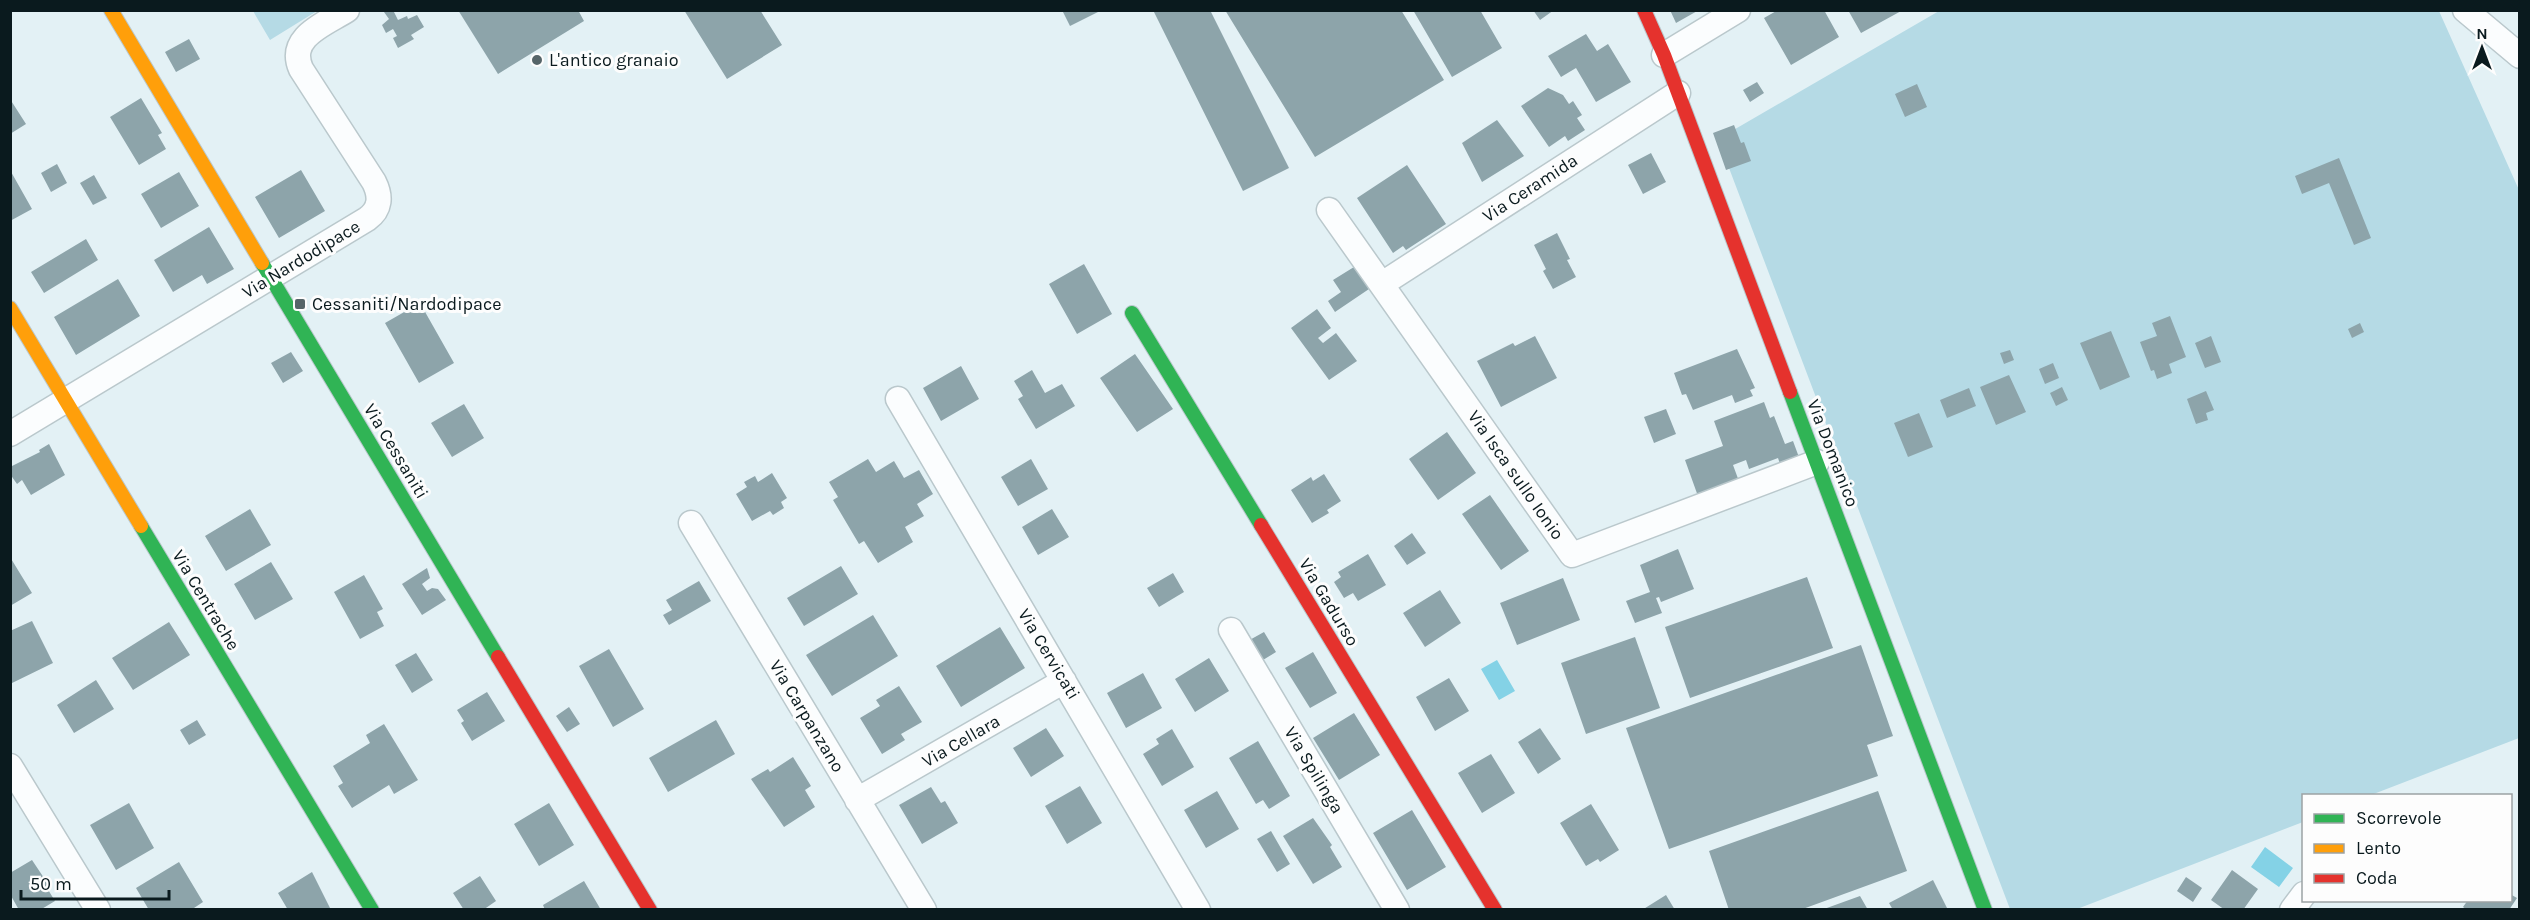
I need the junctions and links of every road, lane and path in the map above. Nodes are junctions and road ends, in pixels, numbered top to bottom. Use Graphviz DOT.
graph roads {
  1 [pos="111,10"];
  2 [pos="347,10"];
  3 [pos="1644,10"];
  4 [pos="1738,10"];
  5 [pos="2465,10"];
  6 [pos="1664,55"];
  7 [pos="2520,56"];
  8 [pos="1678,93"];
  9 [pos="1329,210"];
  10 [pos="271,277"];
  11 [pos="1382,284"];
  12 [pos="10,308"];
  13 [pos="1132,313"];
  14 [pos="898,399"];
  15 [pos="65,401"];
  16 [pos="10,434"];
  17 [pos="1817,462"];
  18 [pos="691,523"];
  19 [pos="1231,630"];
  20 [pos="1064,681"];
  21 [pos="10,766"];
  22 [pos="857,801"];
  23 [pos="2302,896"];
  24 [pos="98,909"];
  25 [pos="372,909"];
  26 [pos="650,909"];
  27 [pos="924,909"];
  28 [pos="1198,909"];
  29 [pos="1396,909"];
  30 [pos="1495,909"];
  31 [pos="1985,909"];
  32 [pos="2292,909"];
  1 -- 10 [label="street, Via Cessaniti"];
  2 -- 10 [label="street, Via Nardodipace"];
  3 -- 6 [label="street, Via Domanico"];
  4 -- 6 [label="street"];
  5 -- 7 [label="street"];
  6 -- 8 [label="street, Via Domanico"];
  8 -- 11 [label="street, Via Ceramida"];
  8 -- 17 [label="street, Via Domanico"];
  9 -- 11 [label="street, Via Isca sullo Ionio"];
  10 -- 15 [label="street, Via Nardodipace"];
  10 -- 26 [label="street, Via Cessaniti"];
  11 -- 17 [label="street, Via Isca sullo Ionio"];
  12 -- 15 [label="street, Via Centrache"];
  13 -- 30 [label="street, Via Gadurso"];
  14 -- 20 [label="street, Via Cervicati"];
  15 -- 16 [label="street, Via Nardodipace"];
  15 -- 25 [label="street, Via Centrache"];
  17 -- 31 [label="street, Via Domanico"];
  18 -- 22 [label="street, Via Carpanzano"];
  19 -- 29 [label="street, Via Spilinga"];
  20 -- 22 [label="street, Via Cellara"];
  20 -- 28 [label="street, Via Cervicati"];
  21 -- 24 [label="street"];
  22 -- 27 [label="street, Via Carpanzano"];
  23 -- 32 [label="street"];
}
